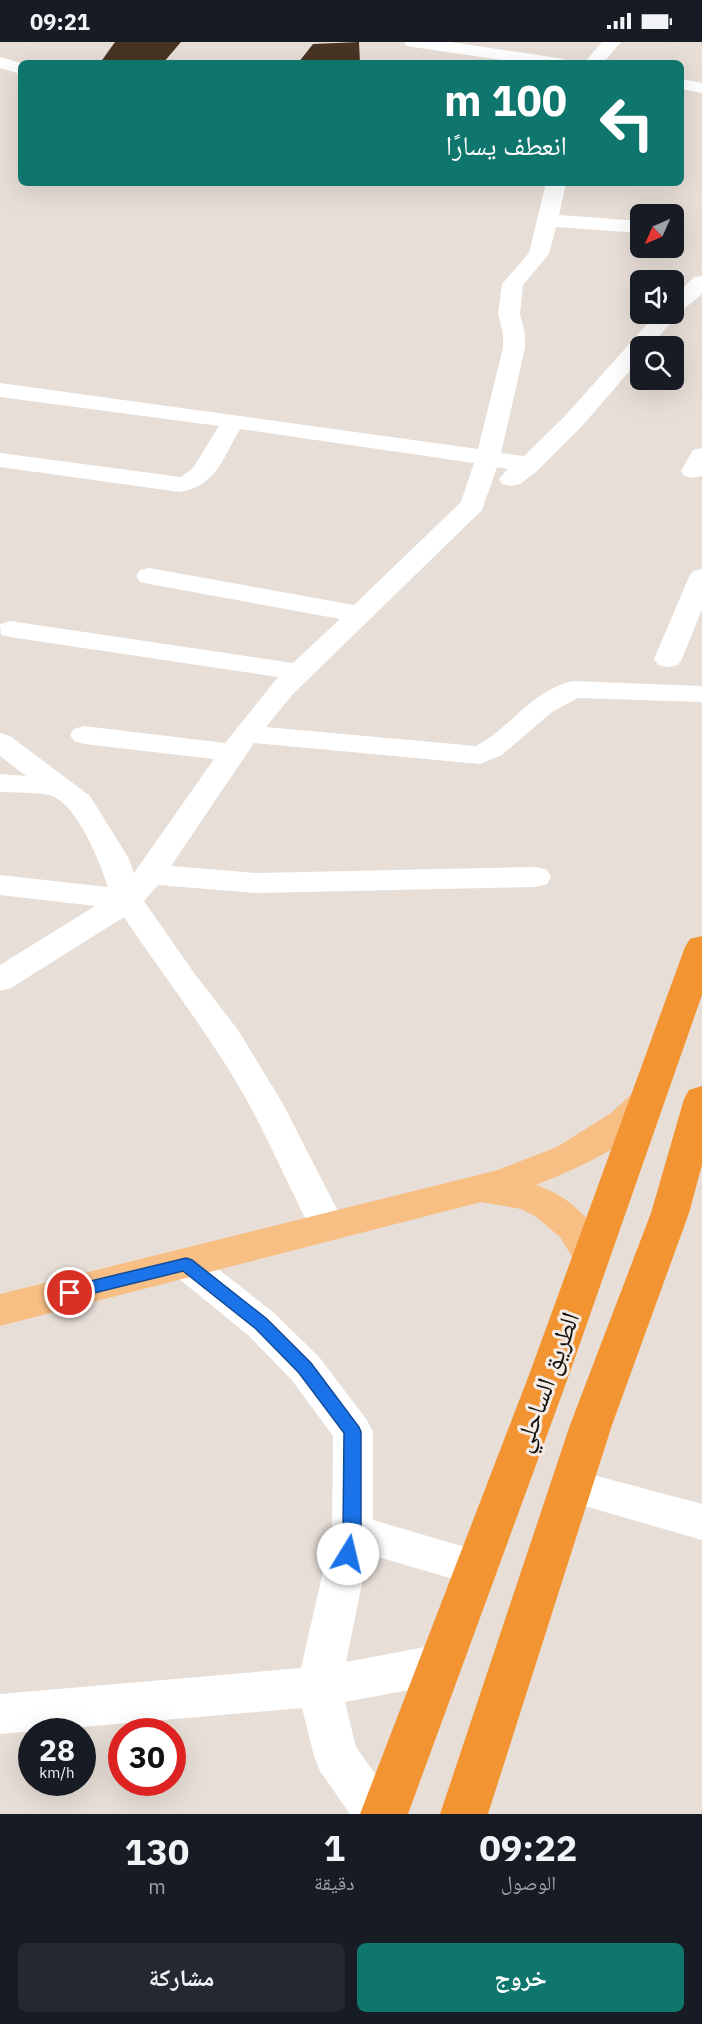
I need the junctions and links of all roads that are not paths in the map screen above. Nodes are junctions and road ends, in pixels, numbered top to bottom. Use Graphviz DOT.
graph roads {
  1 [pos="413,42"];
  2 [pos="612,42"];
  3 [pos="537,60"];
  4 [pos="596,60"];
  5 [pos="0,62"];
  6 [pos="18,68"];
  7 [pos="684,85"];
  8 [pos="702,88"];
  9 [pos="555,186"];
  10 [pos="547,220"];
  11 [pos="630,226"];
  12 [pos="698,290"];
  13 [pos="684,300"];
  14 [pos="659,324"];
  15 [pos="0,390"];
  16 [pos="233,422"];
  17 [pos="489,458"];
  18 [pos="0,460"];
  19 [pos="528,466"];
  20 [pos="473,505"];
  21 [pos="149,576"];
  22 [pos="702,578"];
  23 [pos="358,614"];
  24 [pos="10,629"];
  25 [pos="668,659"];
  26 [pos="297,672"];
  27 [pos="702,694"];
  28 [pos="84,735"];
  29 [pos="0,742"];
  30 [pos="240,743"];
  31 [pos="0,783"];
  32 [pos="63,788"];
  33 [pos="150,874"];
  34 [pos="536,877"];
  35 [pos="0,885"];
  36 [pos="128,900"];
  37 [pos="702,947"];
  38 [pos="0,980"];
  39 [pos="702,1099"];
  40 [pos="646,1102"];
  41 [pos="702,1163"];
  42 [pos="469,1190"];
  43 [pos="670,1213"];
  44 [pos="328,1227"];
  45 [pos="591,1254"];
  46 [pos="186,1264"];
  47 [pos="0,1310"];
  48 [pos="571,1486"];
  49 [pos="702,1522"];
  50 [pos="352,1532"];
  51 [pos="477,1568"];
  52 [pos="441,1664"];
  53 [pos="320,1687"];
  54 [pos="0,1714"];
  55 [pos="377,1814"];
  56 [pos="384,1814"];
  57 [pos="464,1814"];
  1 -- 3 [label="street"];
  2 -- 4 [label="street"];
  5 -- 6 [label="street"];
  7 -- 8 [label="street"];
  9 -- 10 [label="street"];
  10 -- 11 [label="street"];
  10 -- 17 [label="street"];
  12 -- 13 [label="street"];
  14 -- 19 [label="street"];
  15 -- 16 [label="street"];
  16 -- 17 [label="street"];
  16 -- 18 [label="street"];
  17 -- 19 [label="street"];
  17 -- 20 [label="street"];
  19 -- 20 [label="street"];
  20 -- 23 [label="street"];
  21 -- 23 [label="street"];
  22 -- 25 [label="street"];
  23 -- 26 [label="street"];
  24 -- 26 [label="street"];
  26 -- 30 [label="street"];
  27 -- 30 [label="street"];
  28 -- 30 [label="street"];
  29 -- 32 [label="street"];
  30 -- 33 [label="street"];
  31 -- 32 [label="street"];
  32 -- 36 [label="street"];
  33 -- 34 [label="street"];
  33 -- 36 [label="street"];
  35 -- 36 [label="street"];
  36 -- 38 [label="street"];
  36 -- 44 [label="street"];
  37 -- 40 [label="highway, الطريق الساحلي"];
  39 -- 43 [label="highway"];
  40 -- 42 [label="main road"];
  40 -- 45 [label="highway, الطريق الساحلي"];
  41 -- 43 [label="main road"];
  42 -- 44 [label="main road"];
  42 -- 45 [label="main road"];
  43 -- 48 [label="highway"];
  44 -- 46 [label="main road"];
  45 -- 51 [label="highway, الطريق الساحلي"];
  46 -- 47 [label="main road"];
  46 -- 50 [label="street"];
  48 -- 49 [label="street"];
  48 -- 57 [label="highway"];
  50 -- 51 [label="street"];
  50 -- 53 [label="street"];
  51 -- 52 [label="highway, الطريق الساحلي"];
  52 -- 53 [label="street"];
  52 -- 56 [label="highway, الطريق الساحلي"];
  53 -- 54 [label="street"];
  53 -- 55 [label="street"];
}
